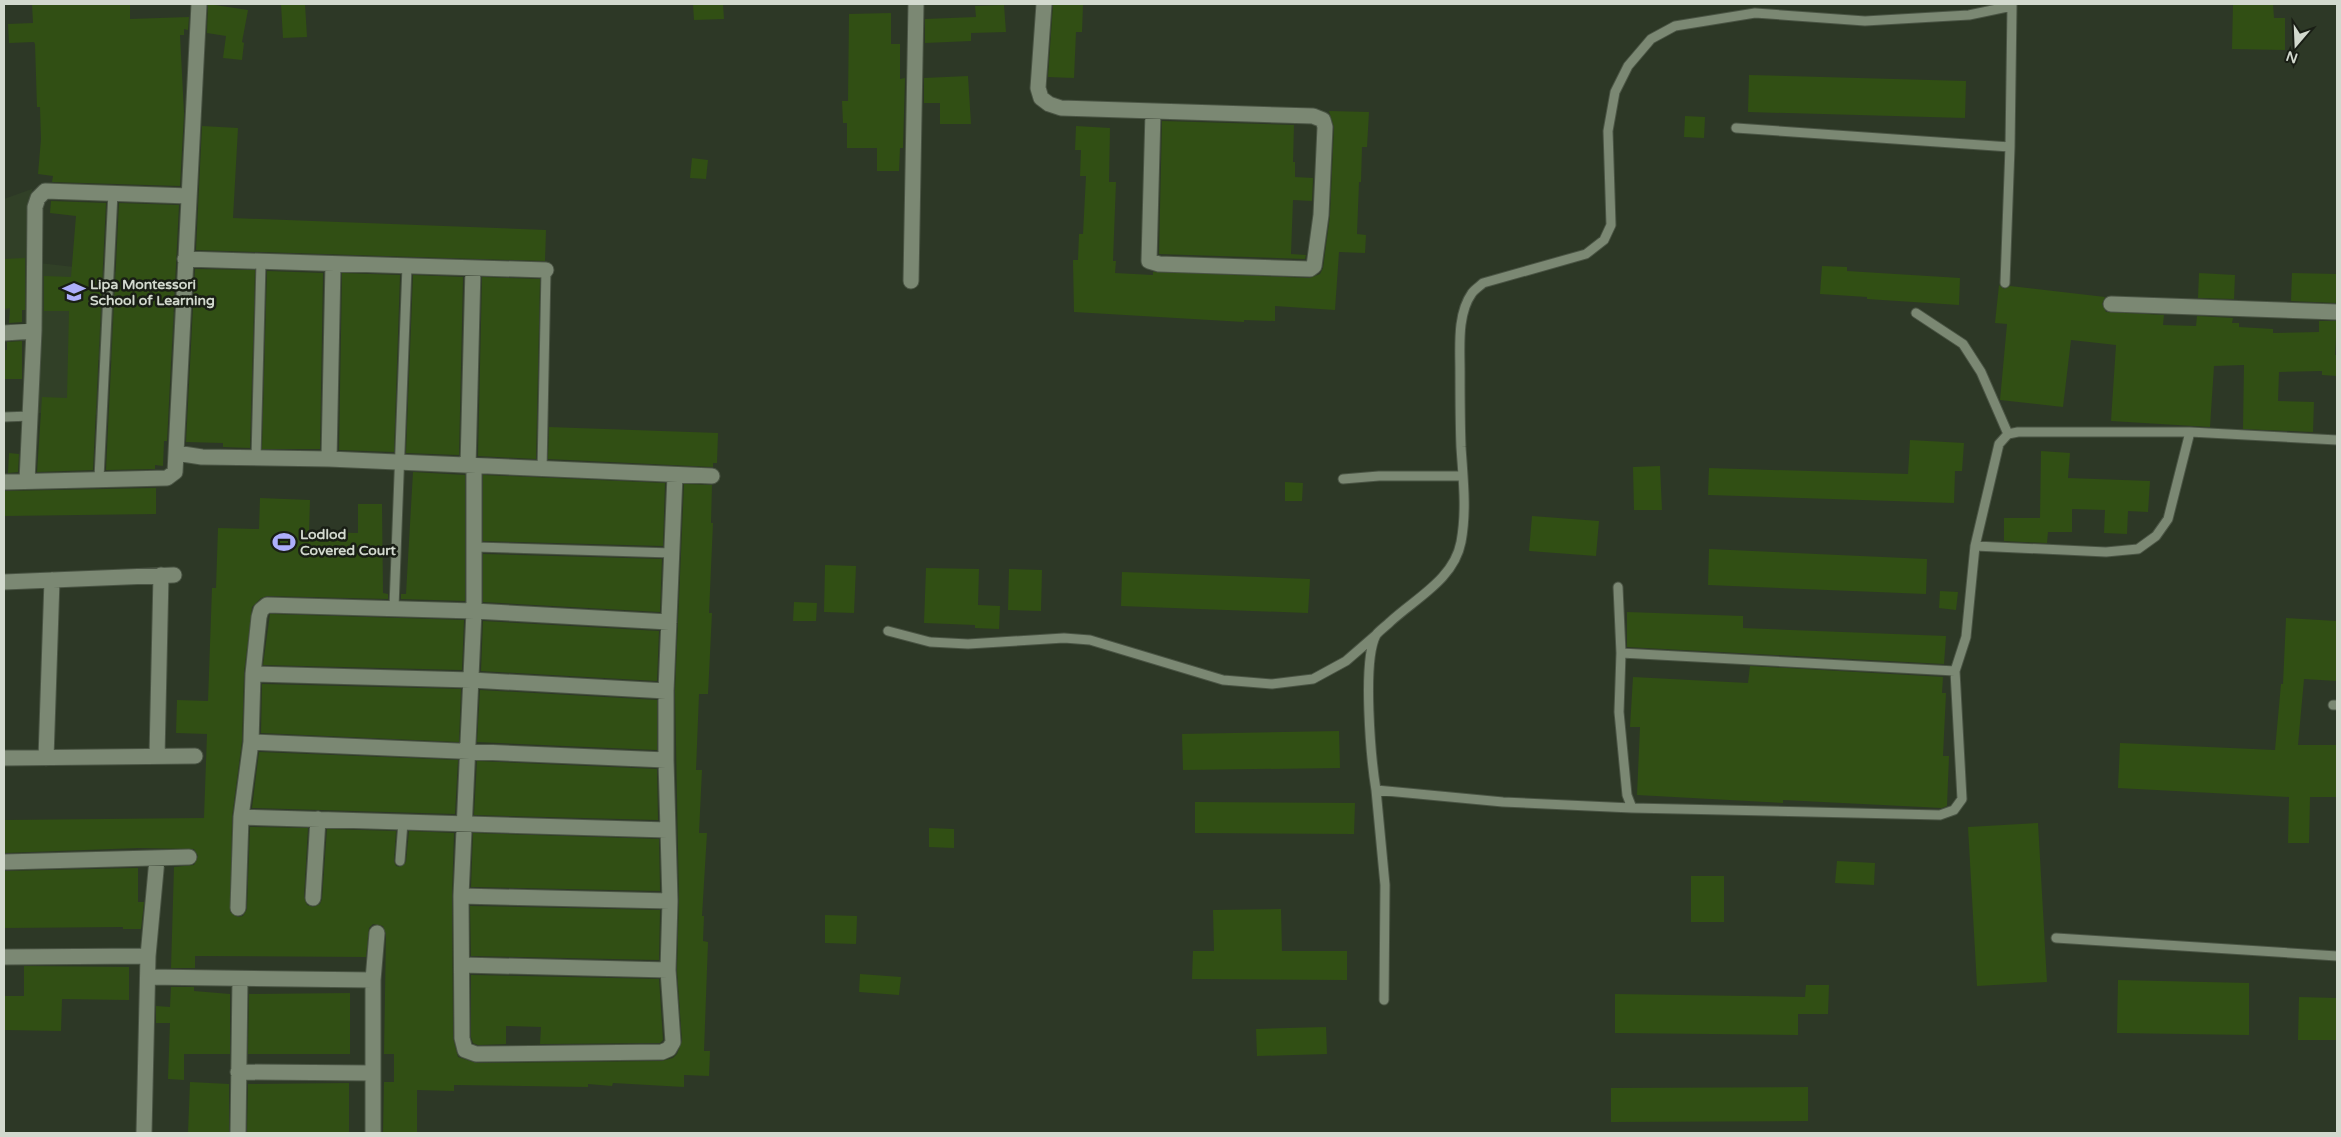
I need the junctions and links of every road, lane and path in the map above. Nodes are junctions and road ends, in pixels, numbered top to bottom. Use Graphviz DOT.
graph roads {
  1 [pos="199,4"];
  2 [pos="916,4"];
  3 [pos="1044,4"];
  4 [pos="2012,5"];
  5 [pos="1153,112"];
  6 [pos="1736,128"];
  7 [pos="2010,147"];
  8 [pos="114,192"];
  9 [pos="189,196"];
  10 [pos="185,259"];
  11 [pos="261,262"];
  12 [pos="333,264"];
  13 [pos="407,266"];
  14 [pos="473,268"];
  15 [pos="546,270"];
  16 [pos="911,282"];
  17 [pos="2005,283"];
  18 [pos="2111,304"];
  19 [pos="2337,312"];
  20 [pos="1916,313"];
  21 [pos="34,331"];
  22 [pos="4,333"];
  23 [pos="4,416"];
  24 [pos="31,416"];
  25 [pos="2190,432"];
  26 [pos="2008,434"];
  27 [pos="2337,440"];
  28 [pos="176,453"];
  29 [pos="256,458"];
  30 [pos="329,459"];
  31 [pos="399,463"];
  32 [pos="471,466"];
  33 [pos="542,470"];
  34 [pos="676,475"];
  35 [pos="712,476"];
  36 [pos="1463,476"];
  37 [pos="99,478"];
  38 [pos="1343,479"];
  39 [pos="27,481"];
  40 [pos="4,482"];
  41 [pos="1975,546"];
  42 [pos="475,547"];
  43 [pos="672,553"];
  44 [pos="52,580"];
  45 [pos="4,582"];
  46 [pos="1618,588"];
  47 [pos="394,607"];
  48 [pos="474,610"];
  49 [pos="669,622"];
  50 [pos="888,631"];
  51 [pos="1376,635"];
  52 [pos="1621,653"];
  53 [pos="1955,671"];
  54 [pos="253,674"];
  55 [pos="471,680"];
  56 [pos="666,691"];
  57 [pos="251,742"];
  58 [pos="468,751"];
  59 [pos="157,756"];
  60 [pos="195,756"];
  61 [pos="4,758"];
  62 [pos="46,758"];
  63 [pos="666,760"];
  64 [pos="1376,790"];
  65 [pos="1632,808"];
  66 [pos="241,818"];
  67 [pos="318,819"];
  68 [pos="403,822"];
  69 [pos="464,823"];
  70 [pos="667,830"];
  71 [pos="189,857"];
  72 [pos="157,859"];
  73 [pos="400,861"];
  74 [pos="4,862"];
  75 [pos="461,896"];
  76 [pos="313,898"];
  77 [pos="670,901"];
  78 [pos="238,908"];
  79 [pos="377,933"];
  80 [pos="2056,938"];
  81 [pos="148,956"];
  82 [pos="2337,956"];
  83 [pos="4,957"];
  84 [pos="462,965"];
  85 [pos="668,970"];
  86 [pos="148,977"];
  87 [pos="240,979"];
  88 [pos="373,980"];
  89 [pos="1384,1000"];
  90 [pos="238,1072"];
  91 [pos="371,1073"];
  92 [pos="144,1133"];
  93 [pos="238,1133"];
  94 [pos="373,1133"];
  1 -- 9 [label="street"];
  2 -- 16 [label="street"];
  3 -- 5 [label="street"];
  4 -- 7 [label="lane"];
  4 -- 36 [label="lane"];
  5 -- 5 [label="street"];
  6 -- 7 [label="lane"];
  7 -- 17 [label="lane"];
  8 -- 9 [label="street"];
  8 -- 21 [label="street"];
  8 -- 37 [label="lane"];
  9 -- 10 [label="street"];
  10 -- 11 [label="street"];
  10 -- 28 [label="street"];
  11 -- 12 [label="street"];
  11 -- 29 [label="lane"];
  12 -- 13 [label="street"];
  12 -- 30 [label="street"];
  13 -- 14 [label="street"];
  13 -- 31 [label="lane"];
  14 -- 15 [label="street"];
  14 -- 32 [label="street"];
  15 -- 33 [label="lane"];
  18 -- 19 [label="street"];
  20 -- 26 [label="lane"];
  21 -- 22 [label="street"];
  21 -- 24 [label="street"];
  23 -- 24 [label="lane"];
  24 -- 39 [label="street"];
  25 -- 26 [label="lane"];
  25 -- 27 [label="lane"];
  25 -- 41 [label="lane"];
  26 -- 41 [label="lane"];
  28 -- 29 [label="street"];
  28 -- 37 [label="street"];
  29 -- 30 [label="street"];
  30 -- 31 [label="street"];
  31 -- 32 [label="street"];
  31 -- 47 [label="lane"];
  32 -- 33 [label="street"];
  32 -- 42 [label="street"];
  33 -- 34 [label="street"];
  34 -- 35 [label="street"];
  34 -- 43 [label="street"];
  36 -- 38 [label="lane"];
  36 -- 51 [label="lane"];
  37 -- 39 [label="street"];
  39 -- 40 [label="street"];
  41 -- 53 [label="lane"];
  42 -- 43 [label="lane"];
  42 -- 48 [label="street"];
  43 -- 49 [label="street"];
  44 -- 45 [label="street"];
  44 -- 59 [label="street"];
  44 -- 62 [label="street"];
  46 -- 52 [label="lane"];
  47 -- 48 [label="street"];
  47 -- 54 [label="street"];
  48 -- 49 [label="street"];
  48 -- 55 [label="street"];
  49 -- 56 [label="street"];
  50 -- 51 [label="lane"];
  51 -- 64 [label="lane"];
  52 -- 53 [label="lane"];
  52 -- 65 [label="lane"];
  53 -- 65 [label="lane"];
  54 -- 55 [label="street"];
  54 -- 57 [label="street"];
  55 -- 56 [label="street"];
  55 -- 58 [label="street"];
  56 -- 63 [label="street"];
  57 -- 58 [label="street"];
  57 -- 66 [label="street"];
  58 -- 63 [label="street"];
  58 -- 69 [label="street"];
  59 -- 60 [label="street"];
  59 -- 62 [label="street"];
  61 -- 62 [label="street"];
  63 -- 70 [label="street"];
  64 -- 65 [label="lane"];
  64 -- 89 [label="lane"];
  66 -- 67 [label="street"];
  66 -- 78 [label="street"];
  67 -- 68 [label="street"];
  67 -- 76 [label="street"];
  68 -- 69 [label="street"];
  68 -- 73 [label="lane"];
  69 -- 70 [label="street"];
  69 -- 75 [label="street"];
  70 -- 77 [label="street"];
  71 -- 72 [label="street"];
  72 -- 74 [label="street"];
  72 -- 81 [label="street"];
  75 -- 77 [label="street"];
  75 -- 84 [label="street"];
  77 -- 85 [label="street"];
  79 -- 88 [label="street"];
  80 -- 82 [label="lane"];
  81 -- 83 [label="street"];
  81 -- 86 [label="street"];
  84 -- 85 [label="street"];
  84 -- 85 [label="street"];
  86 -- 87 [label="street"];
  86 -- 92 [label="street"];
  87 -- 88 [label="street"];
  87 -- 90 [label="street"];
  88 -- 91 [label="street"];
  90 -- 91 [label="street"];
  90 -- 93 [label="street"];
  91 -- 94 [label="street"];
}
